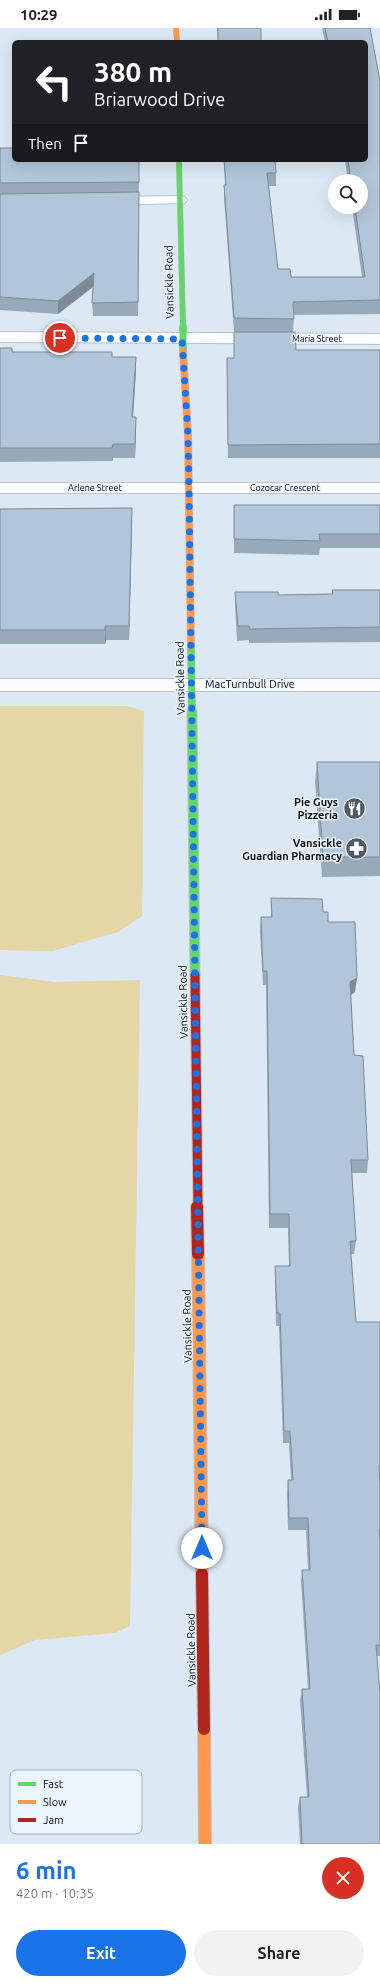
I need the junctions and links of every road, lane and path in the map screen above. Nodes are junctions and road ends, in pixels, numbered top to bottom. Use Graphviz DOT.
graph roads {
  1 [pos="176,28"];
  2 [pos="177,40"];
  3 [pos="179,162"];
  4 [pos="180,200"];
  5 [pos="94,201"];
  6 [pos="0,337"];
  7 [pos="380,338"];
  8 [pos="182,339"];
  9 [pos="0,488"];
  10 [pos="189,488"];
  11 [pos="380,488"];
  12 [pos="192,684"];
  13 [pos="0,685"];
  14 [pos="380,685"];
  15 [pos="205,1844"];
  1 -- 2 [label="street"];
  3 -- 4 [label="street, Vansickle Road"];
  4 -- 5 [label="street"];
  4 -- 8 [label="street, Vansickle Road"];
  6 -- 8 [label="street, Maria Street"];
  7 -- 8 [label="street, Maria Street"];
  8 -- 10 [label="street, Vansickle Road"];
  9 -- 10 [label="street, Arlene Street"];
  10 -- 11 [label="street, Cozocar Crescent"];
  10 -- 12 [label="street, Vansickle Road"];
  12 -- 13 [label="street, MacTurnbull Drive"];
  12 -- 14 [label="street, MacTurnbull Drive"];
  12 -- 15 [label="street, Vansickle Road"];
}
